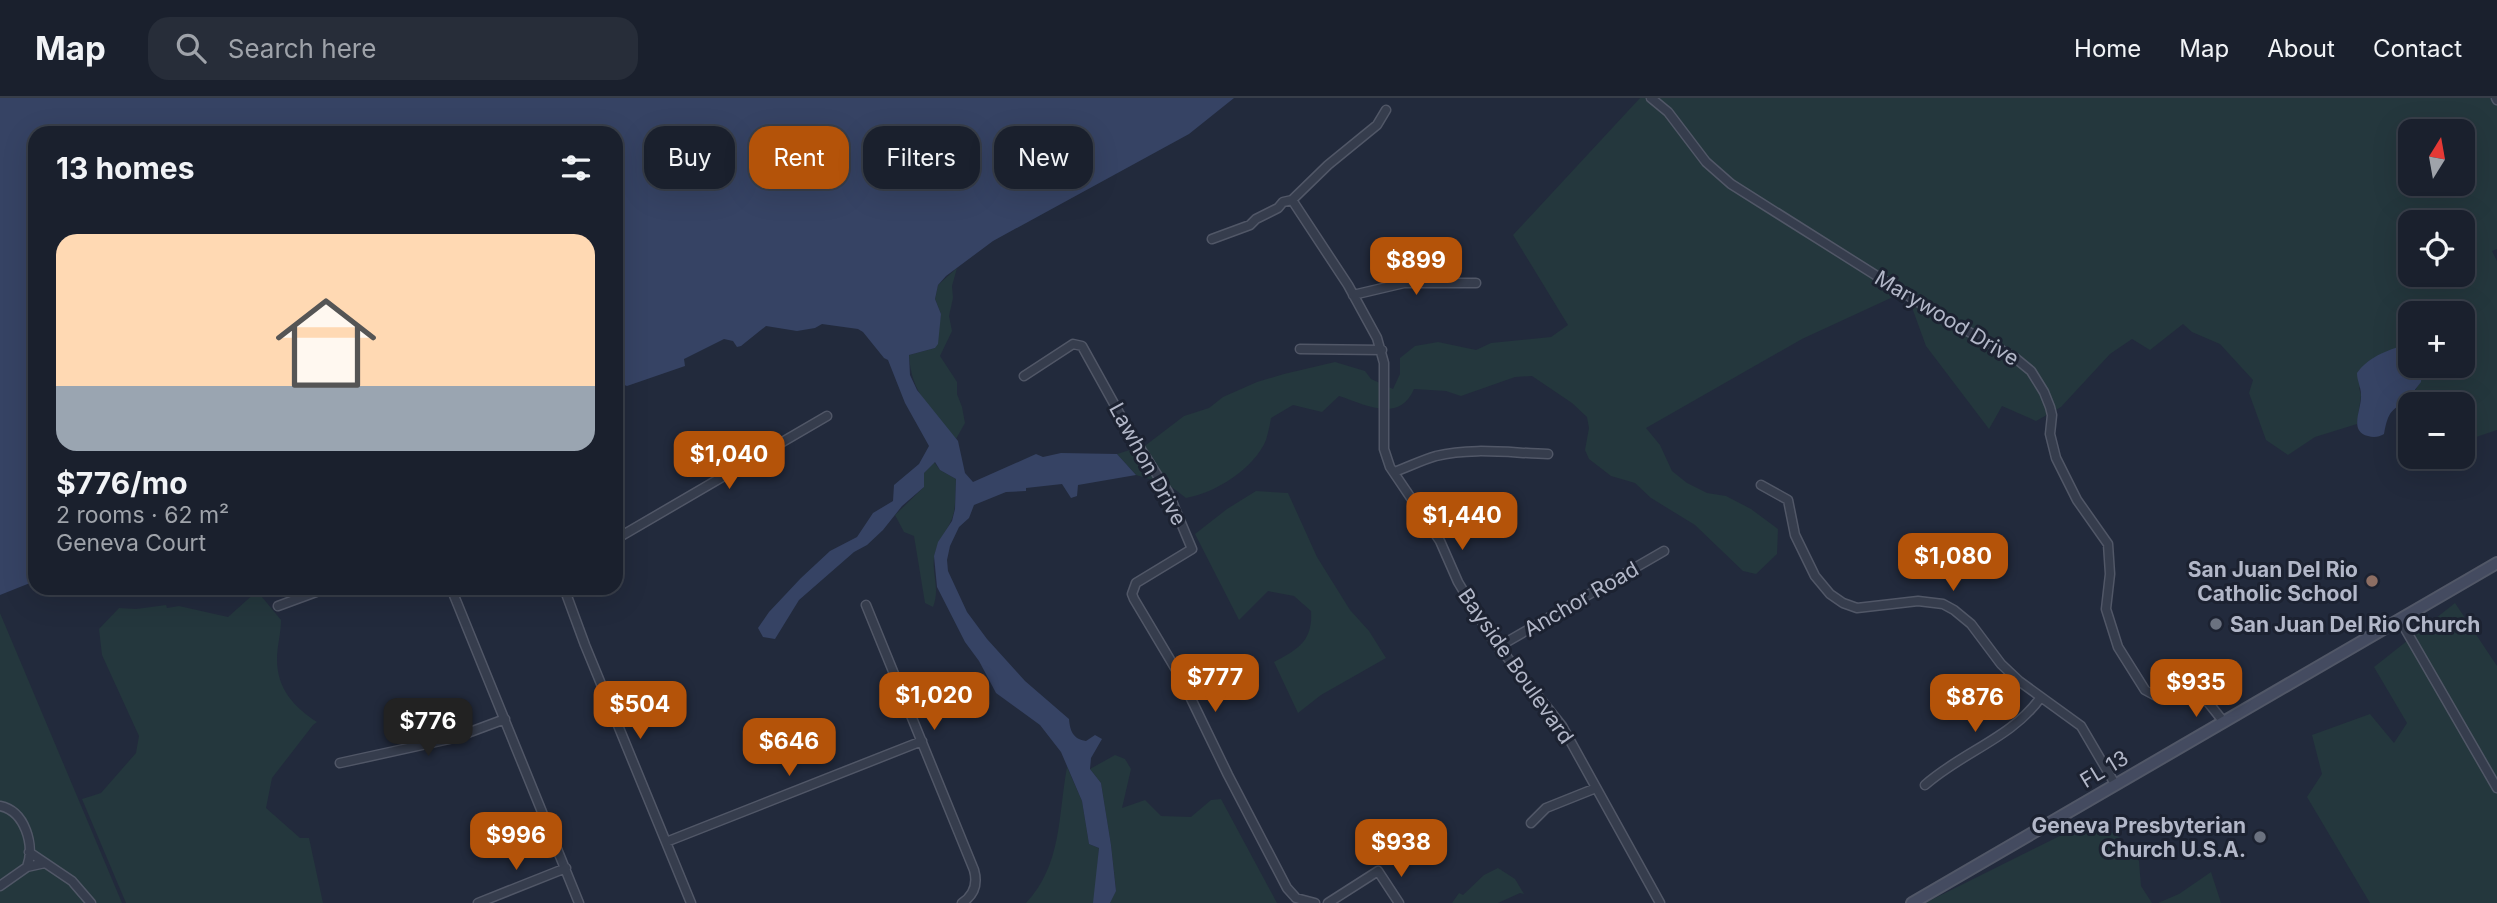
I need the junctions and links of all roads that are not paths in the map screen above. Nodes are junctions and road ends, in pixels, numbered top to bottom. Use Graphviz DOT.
graph roads {
  1 [pos="1651,98"];
  2 [pos="1386,110"];
  3 [pos="1292,200"];
  4 [pos="1212,239"];
  5 [pos="1476,283"];
  6 [pos="1353,295"];
  7 [pos="1300,349"];
  8 [pos="1382,350"];
  9 [pos="1024,376"];
  10 [pos="827,416"];
  11 [pos="1548,454"];
  12 [pos="1394,472"];
  13 [pos="1761,485"];
  14 [pos="623,535"];
  15 [pos="1664,551"];
  16 [pos="2497,563"];
  17 [pos="308,595"];
  18 [pos="454,595"];
  19 [pos="567,595"];
  20 [pos="866,605"];
  21 [pos="278,606"];
  22 [pos="2400,620"];
  23 [pos="1498,647"];
  24 [pos="2041,697"];
  25 [pos="505,719"];
  26 [pos="2223,721"];
  27 [pos="922,741"];
  28 [pos="340,763"];
  29 [pos="2115,784"];
  30 [pos="1925,785"];
  31 [pos="1596,788"];
  32 [pos="2497,788"];
  33 [pos="0,806"];
  34 [pos="1531,823"];
  35 [pos="666,842"];
  36 [pos="30,852"];
  37 [pos="45,863"];
  38 [pos="27,867"];
  39 [pos="566,868"];
  40 [pos="0,886"];
  41 [pos="91,903"];
  42 [pos="478,903"];
  43 [pos="579,903"];
  44 [pos="691,903"];
  45 [pos="962,903"];
  46 [pos="1315,903"];
  47 [pos="1328,903"];
  48 [pos="1399,903"];
  49 [pos="1660,903"];
  50 [pos="1912,903"];
  1 -- 26 [label="street, Marywood Drive"];
  2 -- 3 [label="street"];
  3 -- 4 [label="street"];
  3 -- 6 [label="street, Bayside Boulevard"];
  5 -- 6 [label="street"];
  6 -- 8 [label="street, Bayside Boulevard"];
  7 -- 8 [label="street"];
  8 -- 12 [label="street, Bayside Boulevard"];
  9 -- 46 [label="street, Lawhon Drive"];
  10 -- 14 [label="street"];
  11 -- 12 [label="street"];
  12 -- 23 [label="street, Bayside Boulevard"];
  13 -- 24 [label="street"];
  15 -- 23 [label="street, Anchor Road"];
  16 -- 22 [label="main road, FL 13"];
  17 -- 21 [label="street"];
  18 -- 25 [label="street"];
  19 -- 35 [label="street"];
  20 -- 27 [label="street"];
  22 -- 26 [label="main road, FL 13"];
  22 -- 32 [label="street"];
  23 -- 31 [label="street, Bayside Boulevard"];
  24 -- 29 [label="street"];
  24 -- 30 [label="street"];
  25 -- 28 [label="street"];
  25 -- 39 [label="street"];
  26 -- 29 [label="main road, FL 13"];
  27 -- 35 [label="street"];
  27 -- 45 [label="street"];
  29 -- 50 [label="main road, FL 13"];
  31 -- 34 [label="street"];
  31 -- 49 [label="street, Bayside Boulevard"];
  33 -- 36 [label="street"];
  35 -- 44 [label="street"];
  36 -- 37 [label="street"];
  36 -- 38 [label="street"];
  37 -- 38 [label="street"];
  37 -- 41 [label="street"];
  38 -- 40 [label="street"];
  39 -- 42 [label="street"];
  39 -- 43 [label="street"];
  47 -- 48 [label="street"];
}
